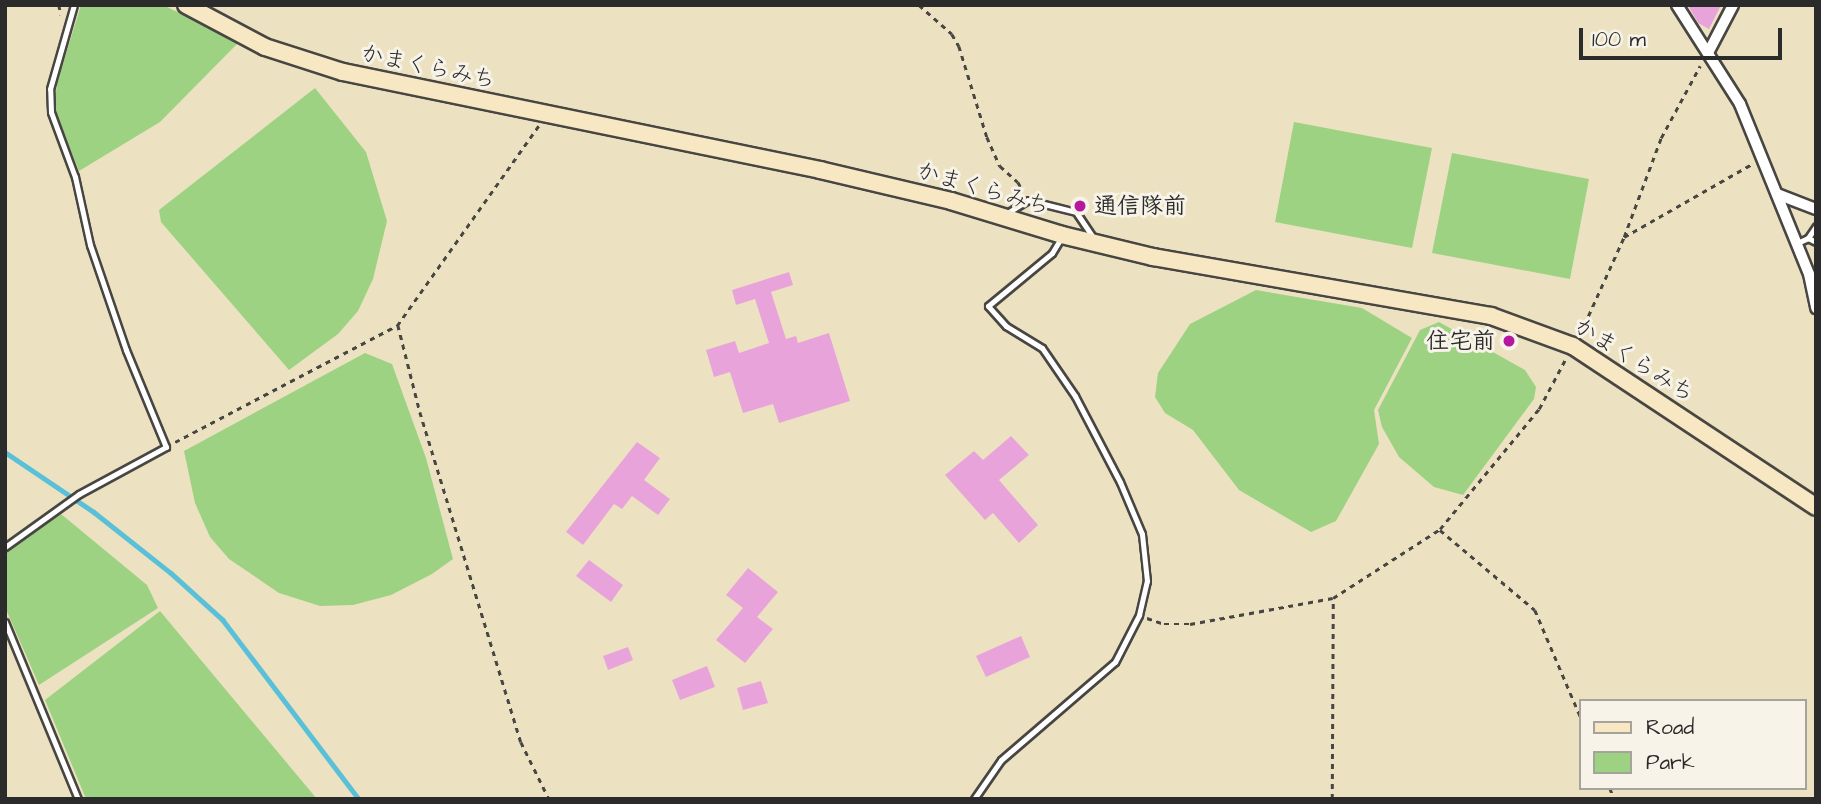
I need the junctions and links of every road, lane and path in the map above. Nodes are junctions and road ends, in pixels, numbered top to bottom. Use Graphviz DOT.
graph roads {
  1 [pos="74,5"];
  2 [pos="186,5"];
  3 [pos="919,5"];
  4 [pos="1677,5"];
  5 [pos="1733,5"];
  6 [pos="1709,51"];
  7 [pos="546,115"];
  8 [pos="1762,159"];
  9 [pos="1777,194"];
  10 [pos="1028,200"];
  11 [pos="1816,209"];
  12 [pos="1002,216"];
  13 [pos="1816,226"];
  14 [pos="1062,235"];
  15 [pos="1624,237"];
  16 [pos="1808,238"];
  17 [pos="1816,242"];
  18 [pos="1797,243"];
  19 [pos="1098,244"];
  20 [pos="1816,308"];
  21 [pos="398,325"];
  22 [pos="1578,338"];
  23 [pos="1569,354"];
  24 [pos="166,447"];
  25 [pos="1816,507"];
  26 [pos="1440,529"];
  27 [pos="5,547"];
  28 [pos="1333,598"];
  29 [pos="1139,615"];
  30 [pos="5,622"];
  31 [pos="1580,716"];
  32 [pos="78,799"];
  33 [pos="549,799"];
  34 [pos="974,799"];
  35 [pos="1332,799"];
  1 -- 24 [label="lane"];
  2 -- 7 [label="main road, かまくらみち"];
  3 -- 10 [label="path"];
  4 -- 6 [label="street"];
  5 -- 6 [label="street"];
  6 -- 8 [label="street"];
  6 -- 15 [label="path"];
  7 -- 12 [label="main road, かまくらみち"];
  7 -- 21 [label="path"];
  8 -- 9 [label="street"];
  8 -- 15 [label="path"];
  9 -- 11 [label="street"];
  9 -- 18 [label="street"];
  10 -- 12 [label="lane"];
  10 -- 19 [label="lane"];
  12 -- 14 [label="main road, かまくらみち"];
  13 -- 16 [label="lane"];
  14 -- 19 [label="main road, かまくらみち"];
  14 -- 29 [label="lane"];
  15 -- 22 [label="path"];
  16 -- 17 [label="lane"];
  16 -- 18 [label="lane"];
  18 -- 20 [label="street"];
  19 -- 25 [label="main road, かまくらみち"];
  21 -- 24 [label="path"];
  21 -- 33 [label="path"];
  23 -- 26 [label="path"];
  24 -- 27 [label="lane"];
  26 -- 28 [label="path"];
  26 -- 31 [label="path"];
  28 -- 29 [label="path"];
  28 -- 35 [label="path"];
  29 -- 34 [label="lane"];
  30 -- 32 [label="lane"];
}
